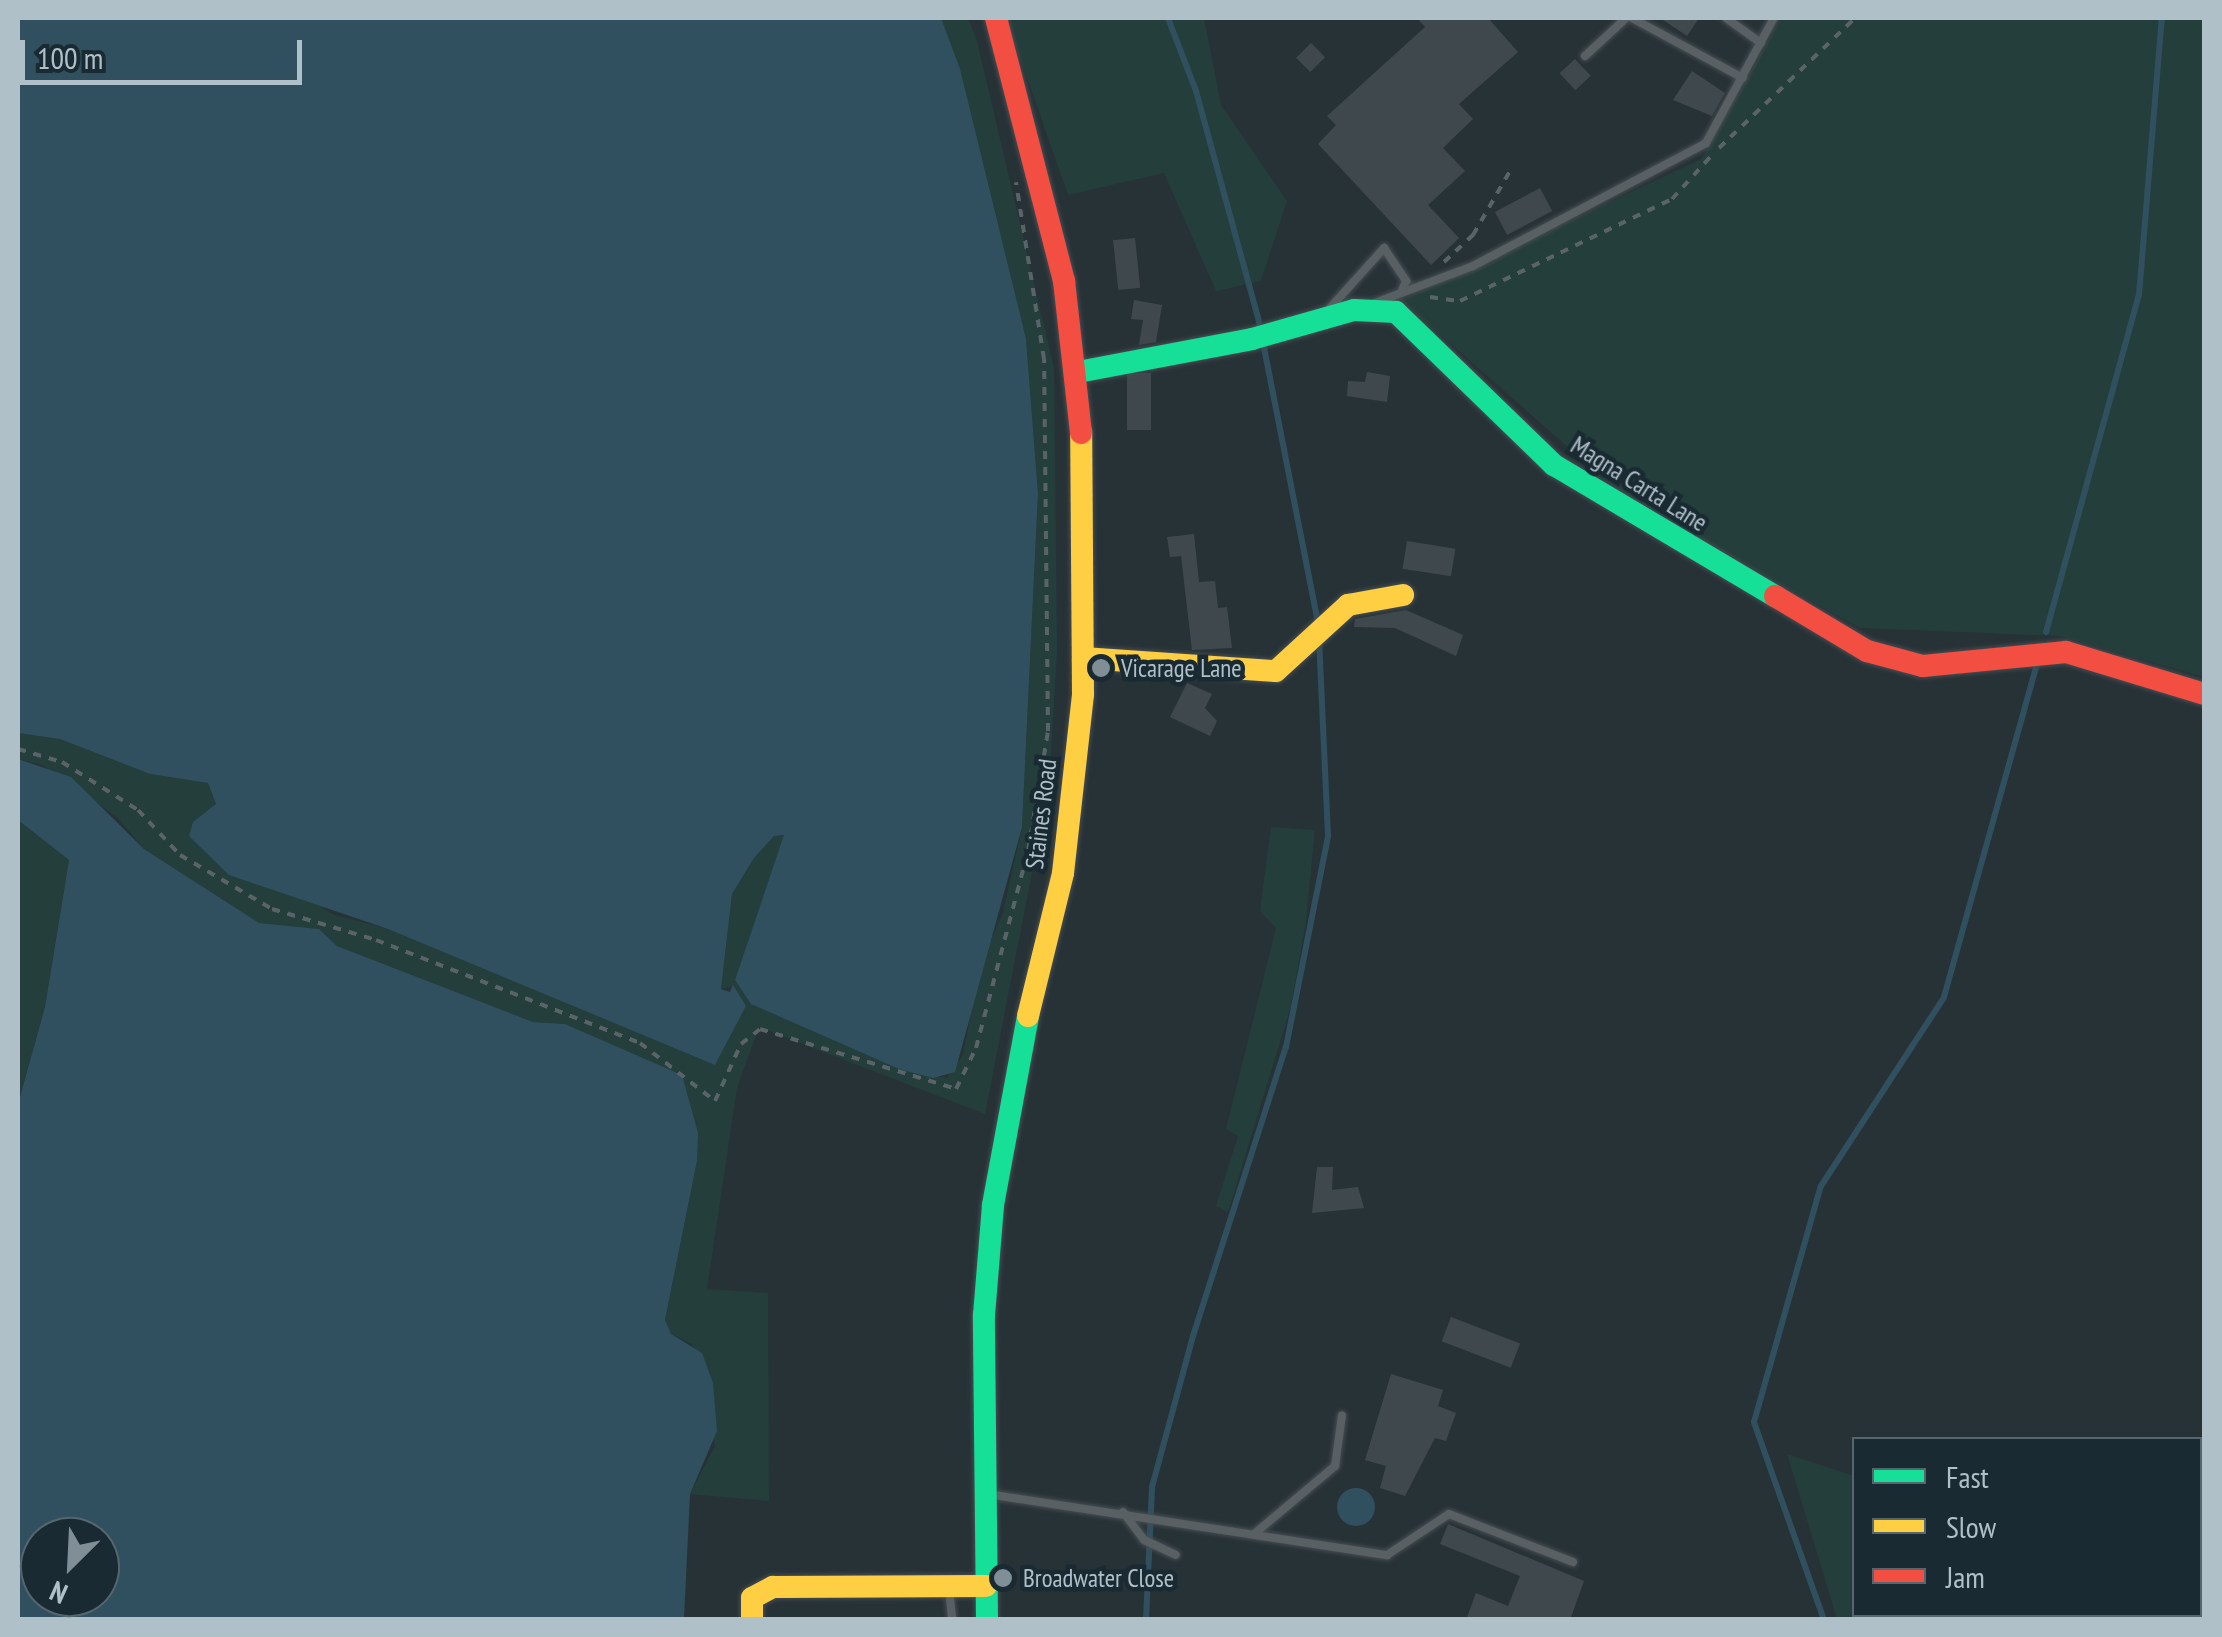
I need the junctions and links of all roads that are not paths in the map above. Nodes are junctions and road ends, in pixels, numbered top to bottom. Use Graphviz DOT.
graph roads {
  1 [pos="996,18"];
  2 [pos="1629,18"];
  3 [pos="1726,18"];
  4 [pos="1774,18"];
  5 [pos="1761,43"];
  6 [pos="1585,56"];
  7 [pos="1743,78"];
  8 [pos="1400,293"];
  9 [pos="1354,310"];
  10 [pos="1320,319"];
  11 [pos="1078,372"];
  12 [pos="1403,595"];
  13 [pos="1083,658"];
  14 [pos="2204,694"];
  15 [pos="1342,1414"];
  16 [pos="985,1493"];
  17 [pos="1123,1512"];
  18 [pos="1254,1534"];
  19 [pos="1176,1556"];
  20 [pos="1573,1562"];
  21 [pos="948,1586"];
  22 [pos="986,1586"];
  23 [pos="752,1620"];
  24 [pos="952,1620"];
  25 [pos="987,1620"];
  1 -- 11 [label="street, Staines Road"];
  2 -- 6 [label="lane"];
  2 -- 7 [label="lane"];
  3 -- 5 [label="lane"];
  4 -- 5 [label="lane"];
  5 -- 7 [label="lane"];
  7 -- 8 [label="lane"];
  8 -- 9 [label="lane"];
  8 -- 10 [label="lane"];
  9 -- 10 [label="street, Magna Carta Lane"];
  9 -- 14 [label="street, Magna Carta Lane"];
  10 -- 11 [label="street, Magna Carta Lane"];
  11 -- 13 [label="street, Staines Road"];
  12 -- 13 [label="street"];
  13 -- 16 [label="street, Staines Road"];
  15 -- 18 [label="lane"];
  16 -- 17 [label="lane"];
  16 -- 22 [label="street, Staines Road"];
  17 -- 18 [label="lane"];
  17 -- 19 [label="lane"];
  18 -- 20 [label="lane"];
  21 -- 22 [label="street"];
  21 -- 23 [label="street"];
  21 -- 24 [label="lane"];
  22 -- 25 [label="street, Staines Road"];
}
